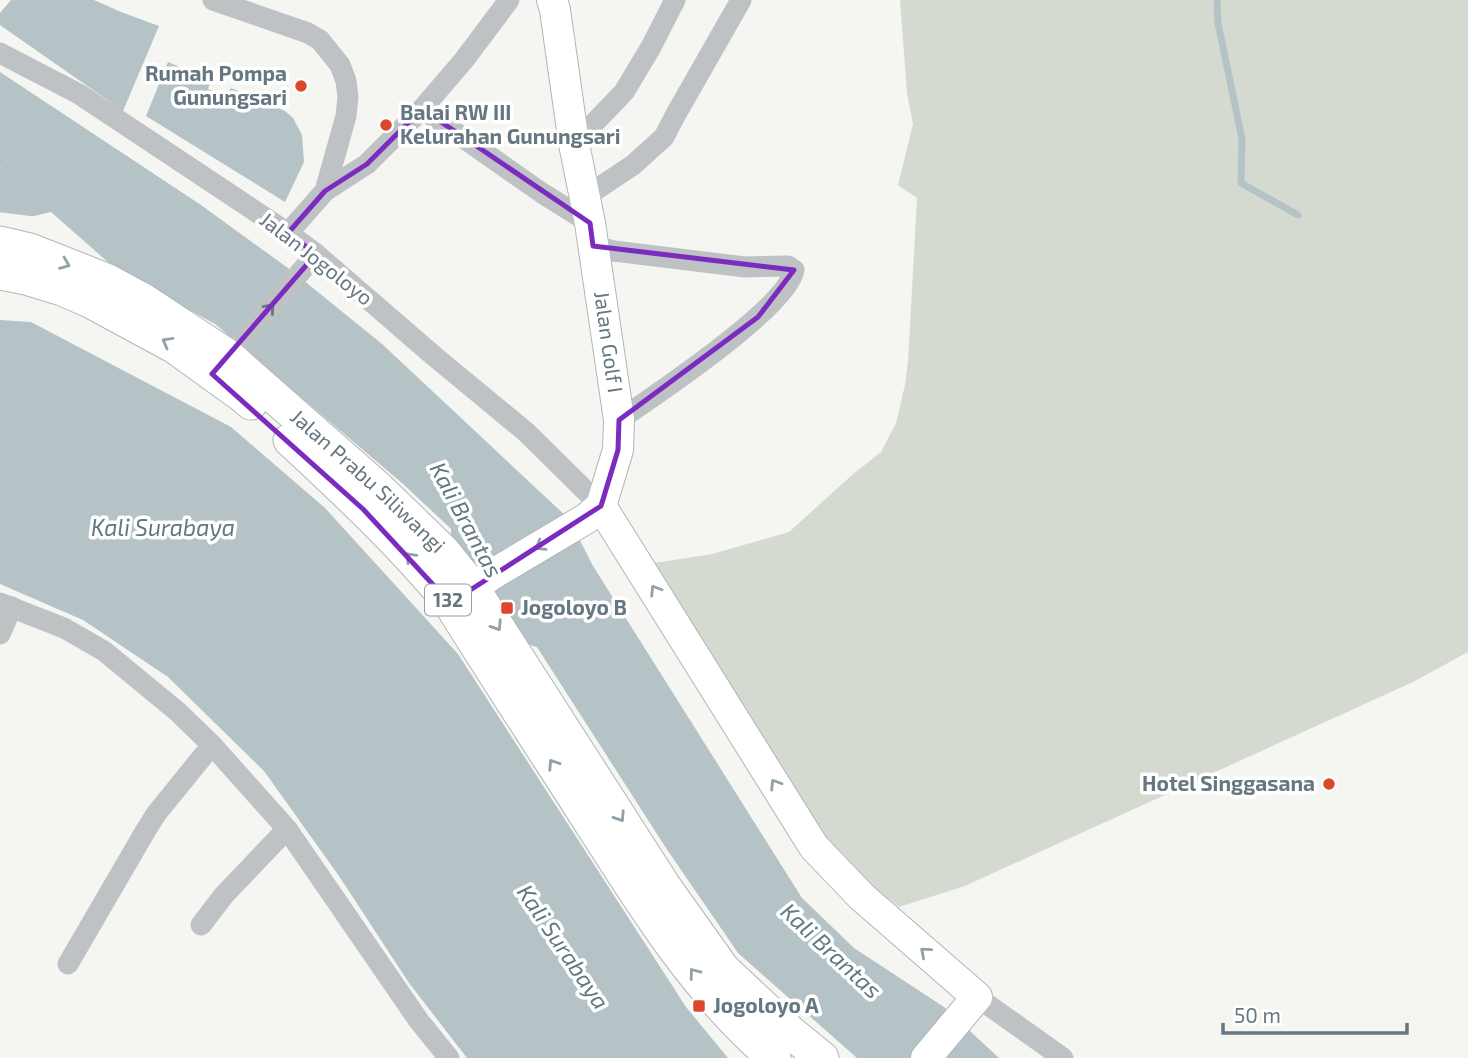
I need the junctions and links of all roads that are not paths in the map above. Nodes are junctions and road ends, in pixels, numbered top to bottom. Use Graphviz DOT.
graph roads {
  1 [pos="213,0"];
  2 [pos="509,0"];
  3 [pos="552,0"];
  4 [pos="675,0"];
  5 [pos="741,0"];
  6 [pos="0,52"];
  7 [pos="422,109"];
  8 [pos="574,144"];
  9 [pos="325,191"];
  10 [pos="589,222"];
  11 [pos="288,233"];
  12 [pos="0,243"];
  13 [pos="316,254"];
  14 [pos="0,273"];
  15 [pos="226,358"];
  16 [pos="619,420"];
  17 [pos="594,512"];
  18 [pos="472,588"];
  19 [pos="6,605"];
  20 [pos="0,634"];
  21 [pos="212,745"];
  22 [pos="286,829"];
  23 [pos="201,925"];
  24 [pos="68,964"];
  25 [pos="970,1005"];
  26 [pos="449,1058"];
  27 [pos="774,1058"];
  28 [pos="822,1058"];
  29 [pos="926,1058"];
  30 [pos="1063,1058"];
  1 -- 9 [label="street"];
  2 -- 7 [label="street"];
  3 -- 8 [label="main road, Jalan Golf I"];
  4 -- 8 [label="street"];
  5 -- 10 [label="street"];
  6 -- 11 [label="street, Jalan Jogoloyo"];
  7 -- 9 [label="street"];
  7 -- 10 [label="street"];
  8 -- 10 [label="main road, Jalan Golf I"];
  9 -- 11 [label="street"];
  10 -- 16 [label="main road, Jalan Golf I"];
  10 -- 16 [label="street"];
  11 -- 13 [label="street, Jalan Jogoloyo"];
  12 -- 15 [label="main road, Jalan Prabu Siliwangi / 132, one-way"];
  15 -- 13 [label="street, one-way"];
  13 -- 17 [label="street, Jalan Jogoloyo"];
  15 -- 14 [label="main road, Jalan Prabu Siliwangi / 132, one-way"];
  15 -- 18 [label="main road, Jalan Prabu Siliwangi / 132"];
  16 -- 17 [label="main road, Jalan Golf I"];
  17 -- 18 [label="main road, one-way"];
  25 -- 17 [label="main road, one-way"];
  27 -- 18 [label="main road, Jalan Prabu Siliwangi / 132, one-way"];
  18 -- 28 [label="main road, Jalan Prabu Siliwangi / 132, one-way"];
  19 -- 20 [label="street"];
  19 -- 21 [label="street"];
  21 -- 22 [label="street"];
  21 -- 24 [label="street"];
  22 -- 23 [label="street"];
  22 -- 26 [label="street"];
  25 -- 29 [label="main road"];
  25 -- 30 [label="street"];
}
